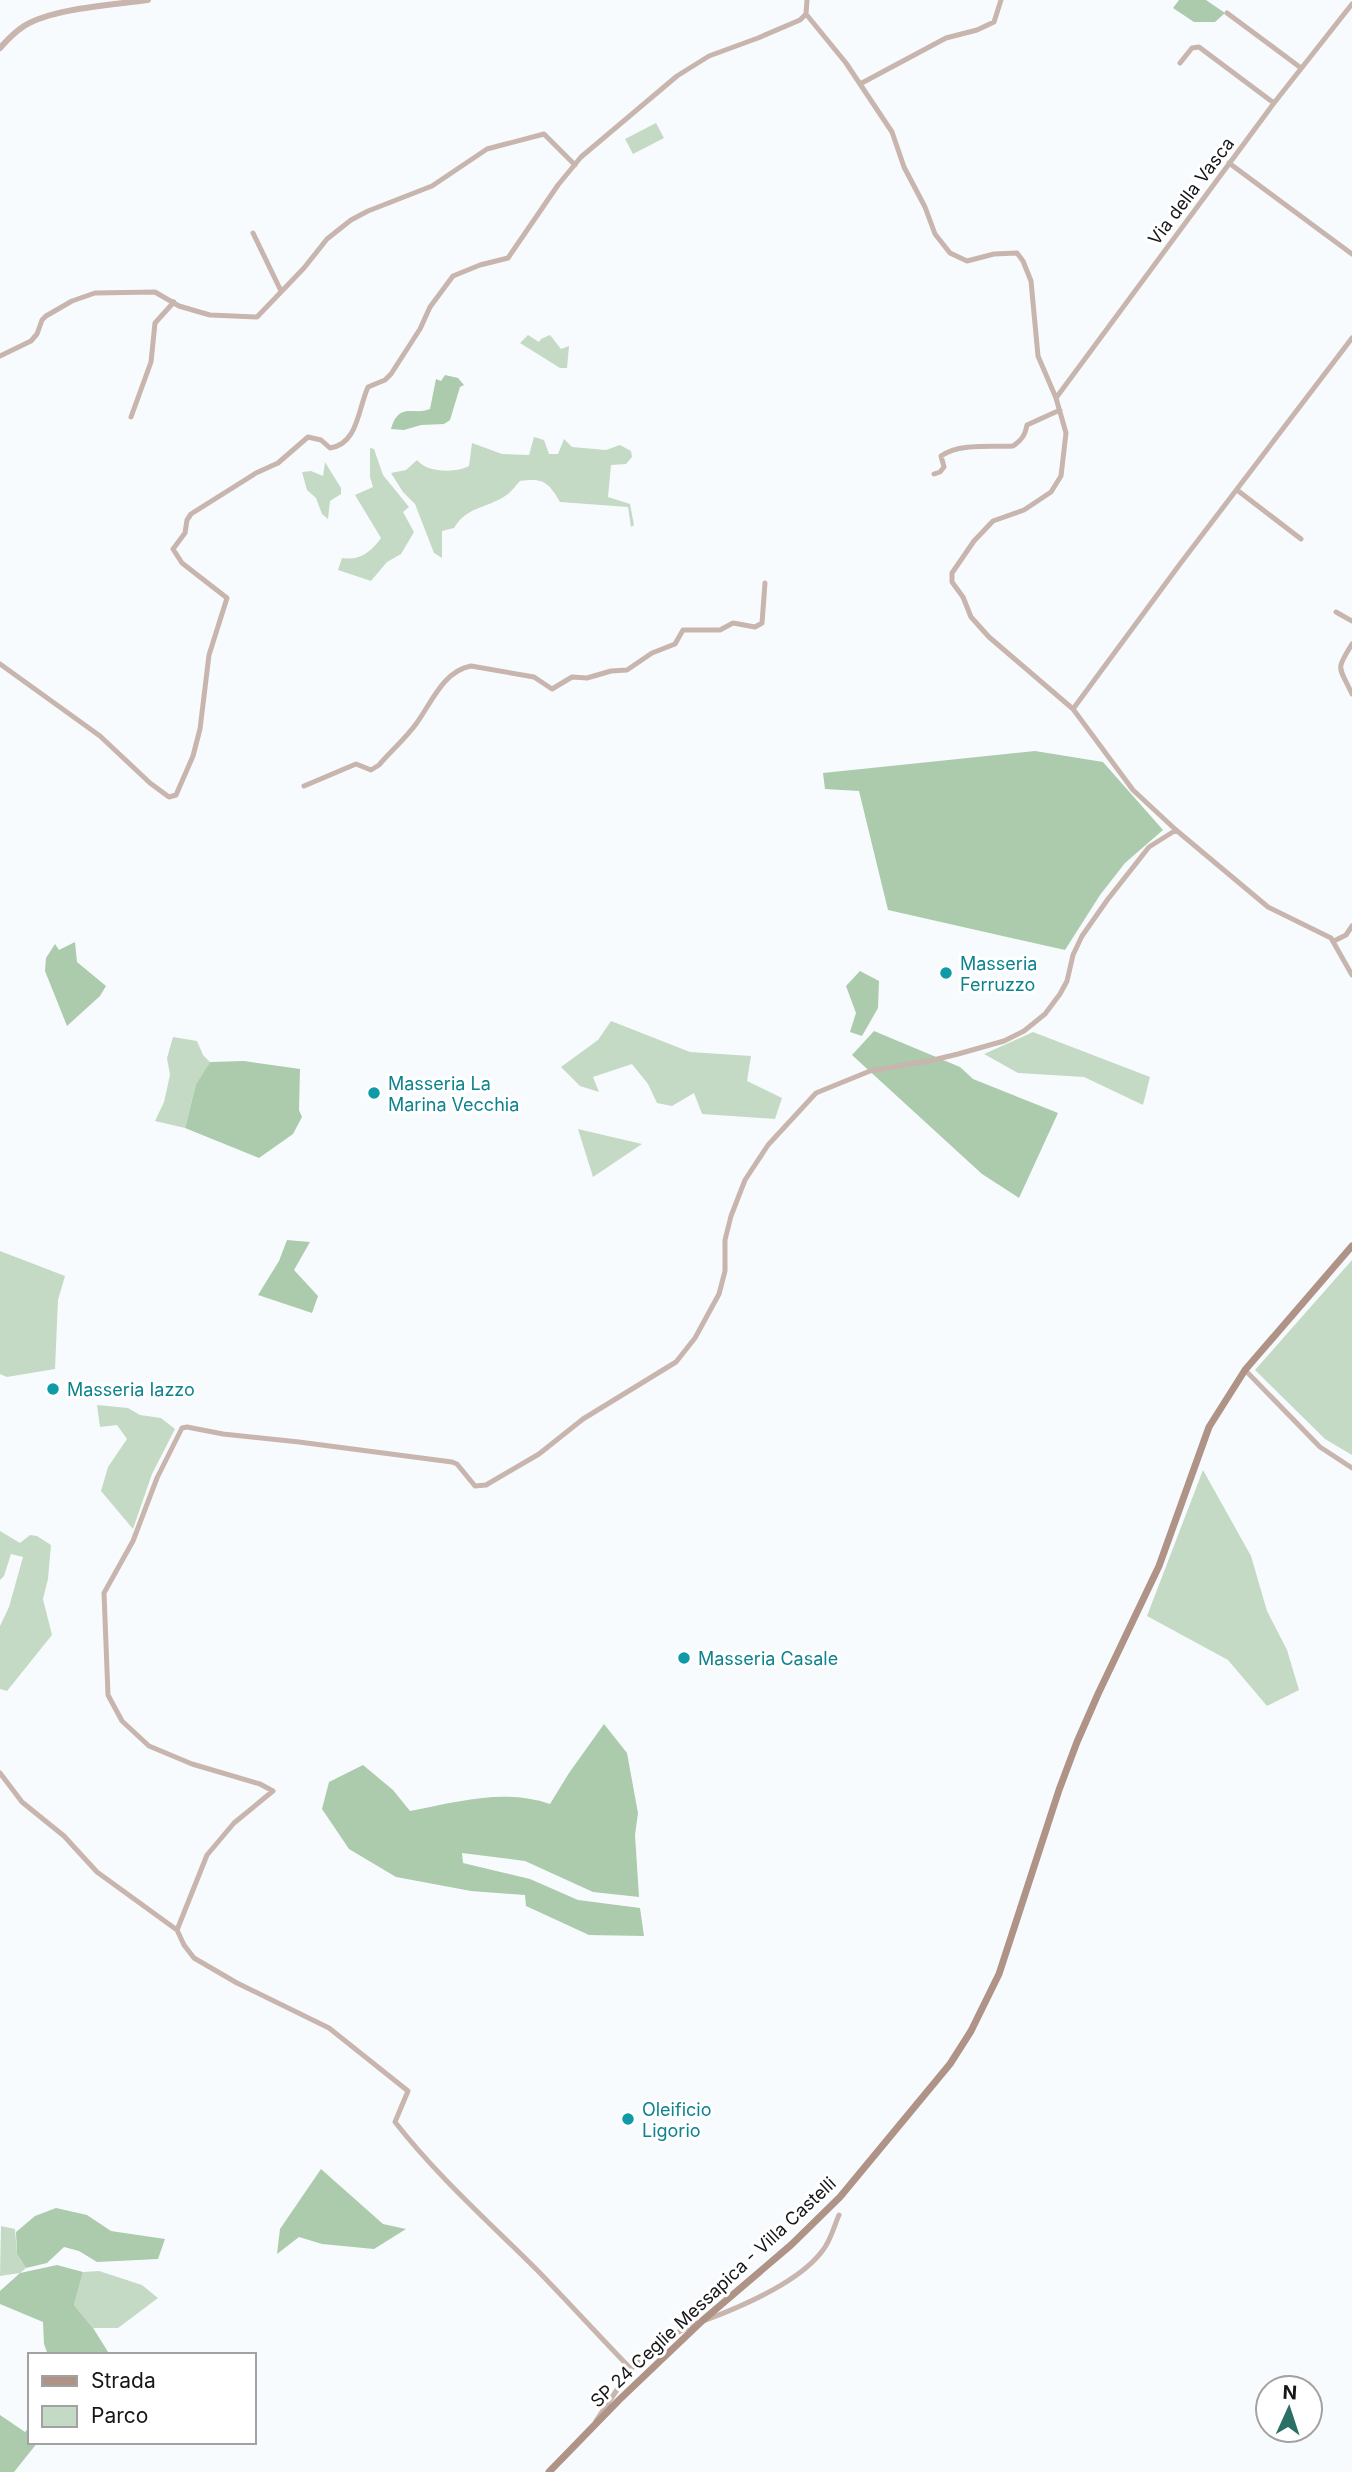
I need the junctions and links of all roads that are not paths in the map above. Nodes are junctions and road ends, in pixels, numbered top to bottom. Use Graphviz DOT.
graph roads {
  1 [pos="148,0"];
  2 [pos="807,0"];
  3 [pos="1001,0"];
  4 [pos="1352,4"];
  5 [pos="1227,13"];
  6 [pos="806,14"];
  7 [pos="0,48"];
  8 [pos="1180,63"];
  9 [pos="1301,68"];
  10 [pos="860,84"];
  11 [pos="1274,103"];
  12 [pos="1229,163"];
  13 [pos="575,164"];
  14 [pos="253,233"];
  15 [pos="1352,254"];
  16 [pos="281,291"];
  17 [pos="174,302"];
  18 [pos="1352,338"];
  19 [pos="0,356"];
  20 [pos="1056,398"];
  21 [pos="1060,410"];
  22 [pos="131,417"];
  23 [pos="934,474"];
  24 [pos="1237,490"];
  25 [pos="1301,538"];
  26 [pos="765,583"];
  27 [pos="1336,612"];
  28 [pos="1352,621"];
  29 [pos="1352,644"];
  30 [pos="0,664"];
  31 [pos="1352,694"];
  32 [pos="1073,709"];
  33 [pos="304,786"];
  34 [pos="1176,830"];
  35 [pos="1352,926"];
  36 [pos="1334,941"];
  37 [pos="1352,975"];
  38 [pos="1352,1246"];
  39 [pos="1245,1370"];
  40 [pos="1352,1468"];
  41 [pos="0,1773"];
  42 [pos="177,1930"];
  43 [pos="839,2215"];
  44 [pos="702,2321"];
  45 [pos="631,2369"];
  46 [pos="593,2427"];
  47 [pos="549,2472"];
  1 -- 7 [label="street"];
  2 -- 6 [label="street"];
  3 -- 10 [label="street"];
  4 -- 9 [label="street, Via della Vasca"];
  5 -- 9 [label="street"];
  6 -- 10 [label="street"];
  6 -- 13 [label="street"];
  8 -- 11 [label="street"];
  9 -- 11 [label="street, Via della Vasca"];
  10 -- 20 [label="street"];
  11 -- 12 [label="street, Via della Vasca"];
  12 -- 15 [label="street"];
  12 -- 20 [label="street, Via della Vasca"];
  13 -- 16 [label="street"];
  13 -- 30 [label="street"];
  14 -- 16 [label="street"];
  16 -- 17 [label="street"];
  17 -- 19 [label="street"];
  17 -- 22 [label="street"];
  18 -- 24 [label="street"];
  20 -- 21 [label="street"];
  21 -- 23 [label="street"];
  21 -- 32 [label="street"];
  24 -- 25 [label="street"];
  24 -- 32 [label="street"];
  26 -- 33 [label="street"];
  27 -- 28 [label="street"];
  29 -- 31 [label="street"];
  32 -- 34 [label="street"];
  34 -- 36 [label="street"];
  34 -- 42 [label="street"];
  35 -- 36 [label="street"];
  36 -- 37 [label="street"];
  38 -- 39 [label="main road, SP 24 Ceglie Messapica - Villa Castelli"];
  39 -- 40 [label="street"];
  39 -- 44 [label="main road, SP 24 Ceglie Messapica - Villa Castelli"];
  41 -- 42 [label="street"];
  42 -- 45 [label="street"];
  43 -- 44 [label="street"];
  44 -- 45 [label="street"];
  44 -- 46 [label="main road, SP 24 Ceglie Messapica - Villa Castelli"];
  45 -- 46 [label="street"];
  46 -- 47 [label="main road, SP 24 Ceglie Messapica - Villa Castelli"];
}
